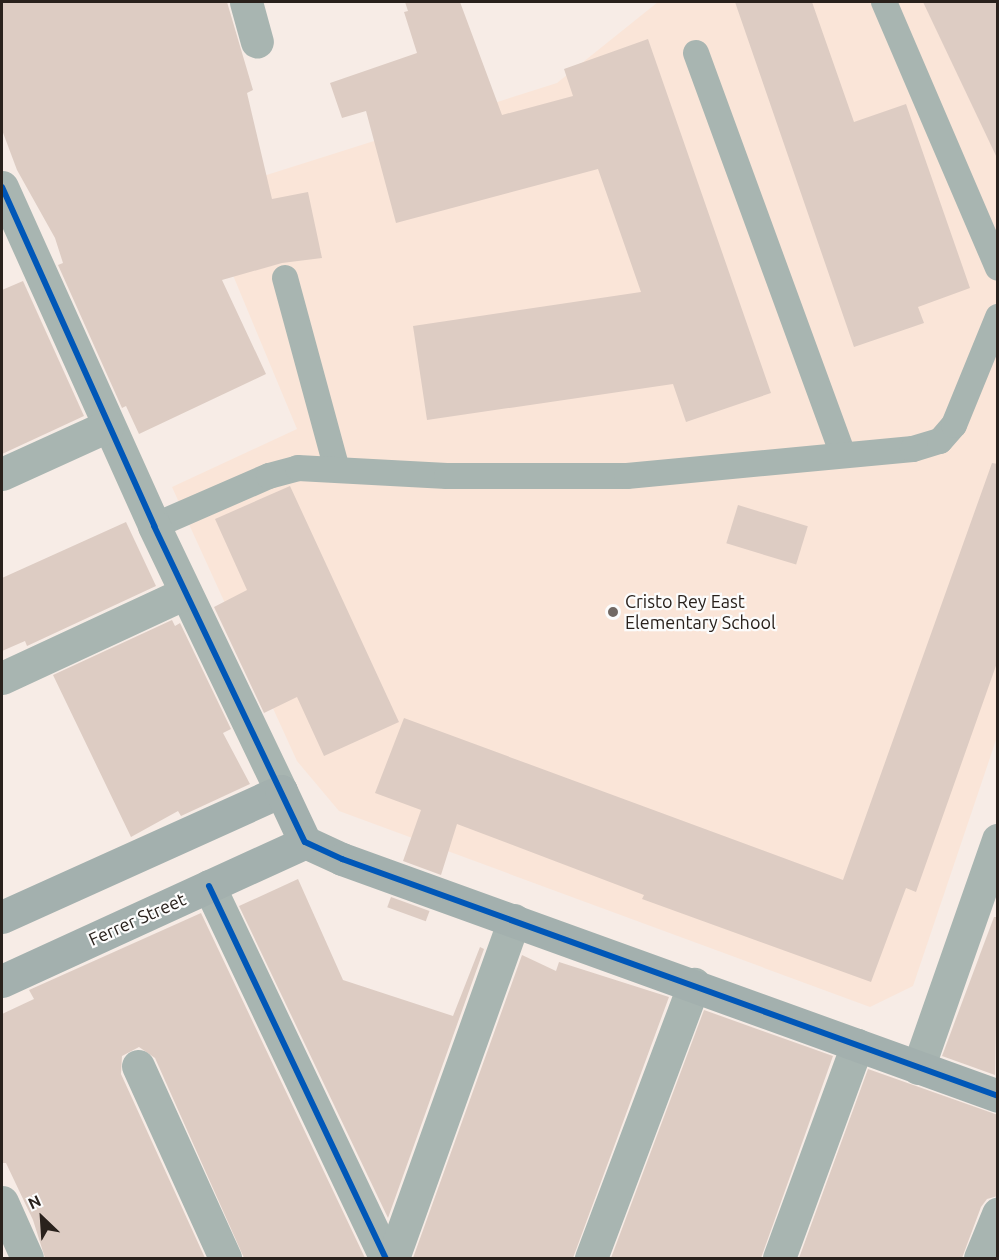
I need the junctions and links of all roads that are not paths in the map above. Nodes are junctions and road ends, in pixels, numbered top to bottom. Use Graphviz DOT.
graph roads {
  1 [pos="246,2"];
  2 [pos="884,2"];
  3 [pos="257,42"];
  4 [pos="696,53"];
  5 [pos="2,187"];
  6 [pos="998,268"];
  7 [pos="285,278"];
  8 [pos="998,317"];
  9 [pos="108,426"];
  10 [pos="843,455"];
  11 [pos="338,469"];
  12 [pos="2,474"];
  13 [pos="153,526"];
  14 [pos="185,593"];
  15 [pos="2,678"];
  16 [pos="281,792"];
  17 [pos="998,840"];
  18 [pos="305,842"];
  19 [pos="209,886"];
  20 [pos="2,917"];
  21 [pos="514,920"];
  22 [pos="2,981"];
  23 [pos="694,984"];
  24 [pos="857,1045"];
  25 [pos="138,1066"];
  26 [pos="918,1068"];
  27 [pos="998,1096"];
  28 [pos="2,1202"];
  29 [pos="998,1214"];
  30 [pos="27,1258"];
  31 [pos="225,1258"];
  32 [pos="386,1258"];
  33 [pos="393,1258"];
  34 [pos="591,1258"];
  35 [pos="779,1258"];
  36 [pos="980,1258"];
  1 -- 3 [label="street"];
  2 -- 6 [label="lane"];
  4 -- 10 [label="lane"];
  5 -- 9 [label="street"];
  7 -- 11 [label="lane"];
  8 -- 10 [label="lane"];
  9 -- 12 [label="street"];
  9 -- 13 [label="street"];
  10 -- 11 [label="lane"];
  11 -- 13 [label="lane"];
  13 -- 14 [label="street"];
  14 -- 15 [label="street"];
  14 -- 16 [label="street"];
  16 -- 18 [label="street"];
  16 -- 20 [label="street"];
  17 -- 26 [label="street"];
  18 -- 19 [label="street, Ferrer Street"];
  18 -- 21 [label="street"];
  19 -- 22 [label="street, Ferrer Street"];
  19 -- 32 [label="street"];
  21 -- 23 [label="street"];
  21 -- 33 [label="street"];
  23 -- 24 [label="street"];
  23 -- 34 [label="street"];
  24 -- 26 [label="street"];
  24 -- 35 [label="street"];
  25 -- 31 [label="street"];
  26 -- 27 [label="street"];
  28 -- 30 [label="street"];
  29 -- 36 [label="street"];
}
